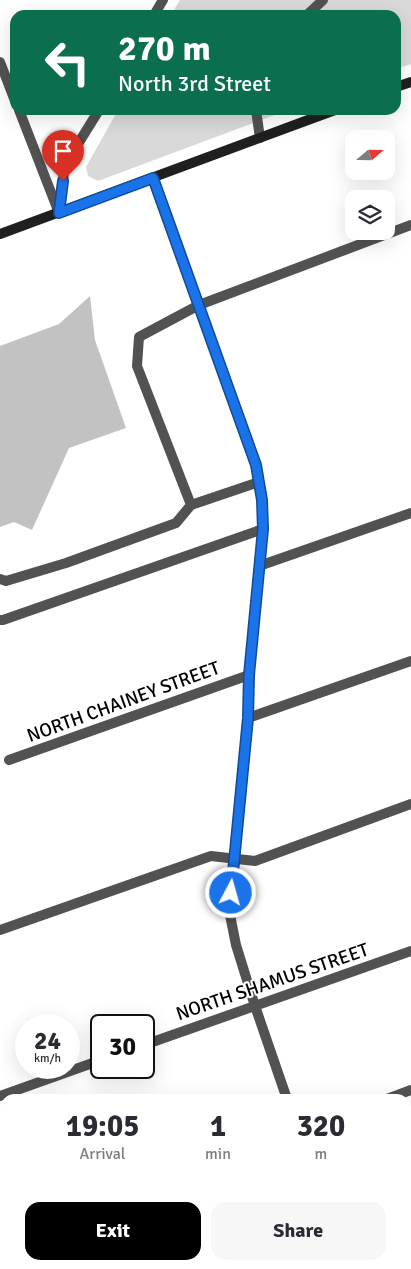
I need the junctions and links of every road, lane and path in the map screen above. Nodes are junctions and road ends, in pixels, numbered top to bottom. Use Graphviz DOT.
graph roads {
  1 [pos="323,0"];
  2 [pos="312,10"];
  3 [pos="0,62"];
  4 [pos="10,87"];
  5 [pos="21,115"];
  6 [pos="97,115"];
  7 [pos="257,115"];
  8 [pos="322,115"];
  9 [pos="260,138"];
  10 [pos="153,178"];
  11 [pos="59,213"];
  12 [pos="411,225"];
  13 [pos="0,234"];
  14 [pos="199,305"];
  15 [pos="259,482"];
  16 [pos="191,506"];
  17 [pos="411,513"];
  18 [pos="263,529"];
  19 [pos="259,566"];
  20 [pos="0,579"];
  21 [pos="0,620"];
  22 [pos="411,661"];
  23 [pos="249,675"];
  24 [pos="248,718"];
  25 [pos="9,760"];
  26 [pos="411,804"];
  27 [pos="235,858"];
  28 [pos="0,930"];
  29 [pos="411,951"];
  30 [pos="255,1006"];
  31 [pos="155,1041"];
  32 [pos="90,1064"];
  33 [pos="6,1094"];
  34 [pos="286,1094"];
  1 -- 2 [label="street"];
  3 -- 4 [label="street"];
  5 -- 11 [label="street"];
  6 -- 11 [label="street"];
  7 -- 9 [label="street"];
  8 -- 9 [label="main road"];
  9 -- 10 [label="main road"];
  10 -- 11 [label="main road"];
  10 -- 14 [label="street"];
  11 -- 13 [label="main road"];
  12 -- 14 [label="street"];
  14 -- 15 [label="street"];
  14 -- 16 [label="street"];
  15 -- 16 [label="street"];
  15 -- 18 [label="street"];
  16 -- 20 [label="street"];
  17 -- 19 [label="street"];
  18 -- 19 [label="street"];
  18 -- 21 [label="street"];
  19 -- 23 [label="street"];
  22 -- 24 [label="street"];
  23 -- 24 [label="street"];
  23 -- 25 [label="street, NORTH CHAINEY STREET"];
  24 -- 27 [label="street"];
  26 -- 27 [label="street"];
  27 -- 28 [label="street"];
  27 -- 30 [label="street"];
  29 -- 30 [label="street, NORTH SHAMUS STREET"];
  30 -- 31 [label="street, NORTH SHAMUS STREET"];
  30 -- 34 [label="street"];
  32 -- 33 [label="street"];
}
